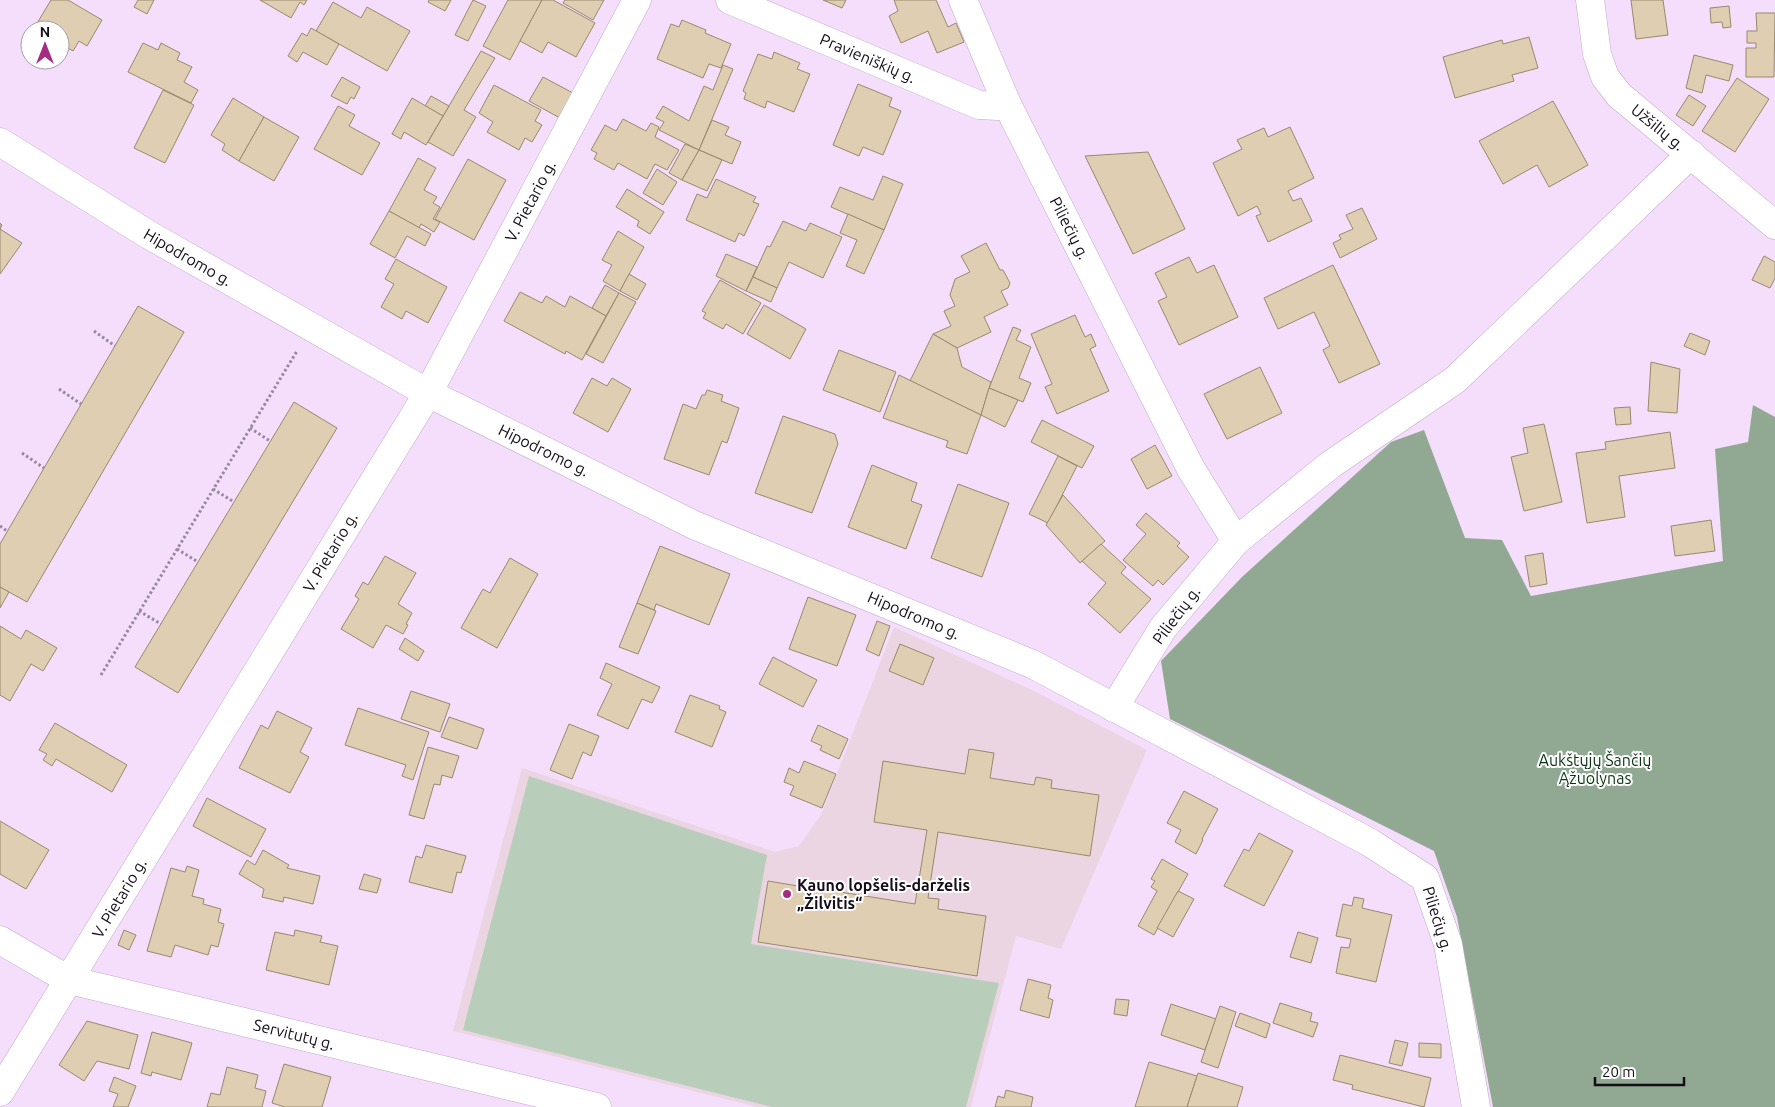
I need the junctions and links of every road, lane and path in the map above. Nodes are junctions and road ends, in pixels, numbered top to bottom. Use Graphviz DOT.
graph roads {
  1 [pos="637,0"];
  2 [pos="730,0"];
  3 [pos="963,0"];
  4 [pos="1590,0"];
  5 [pos="1007,104"];
  6 [pos="0,142"];
  7 [pos="1690,154"];
  8 [pos="1775,225"];
  9 [pos="311,326"];
  10 [pos="94,331"];
  11 [pos="114,346"];
  12 [pos="59,389"];
  13 [pos="428,392"];
  14 [pos="81,404"];
  15 [pos="250,428"];
  16 [pos="270,441"];
  17 [pos="22,453"];
  18 [pos="44,468"];
  19 [pos="213,489"];
  20 [pos="234,502"];
  21 [pos="0,526"];
  22 [pos="8,531"];
  23 [pos="1236,541"];
  24 [pos="177,549"];
  25 [pos="198,562"];
  26 [pos="139,611"];
  27 [pos="161,624"];
  28 [pos="101,675"];
  29 [pos="1114,708"];
  30 [pos="0,940"];
  31 [pos="69,980"];
  32 [pos="0,1092"];
  33 [pos="597,1107"];
  34 [pos="1476,1107"];
  1 -- 13 [label="street, V. Pietario g."];
  2 -- 5 [label="street, Pravieniškių g."];
  3 -- 5 [label="street, Piliečių g."];
  4 -- 7 [label="street, Užšilių g."];
  5 -- 23 [label="street, Piliečių g."];
  6 -- 9 [label="street, Hipodromo g."];
  7 -- 8 [label="street, Užšilių g."];
  7 -- 23 [label="street"];
  9 -- 13 [label="street, Hipodromo g."];
  9 -- 15 [label="path"];
  10 -- 11 [label="path"];
  12 -- 14 [label="path"];
  13 -- 29 [label="street, Hipodromo g."];
  13 -- 31 [label="street, V. Pietario g."];
  15 -- 16 [label="path"];
  15 -- 19 [label="path"];
  17 -- 18 [label="path"];
  19 -- 20 [label="path"];
  19 -- 24 [label="path"];
  21 -- 22 [label="path"];
  23 -- 29 [label="street, Piliečių g."];
  24 -- 25 [label="path"];
  24 -- 26 [label="path"];
  26 -- 27 [label="path"];
  26 -- 28 [label="path"];
  29 -- 34 [label="street, Piliečių g."];
  30 -- 31 [label="street, Servitutų g."];
  31 -- 32 [label="street, V. Pietario g."];
  31 -- 33 [label="street, Servitutų g."];
}
